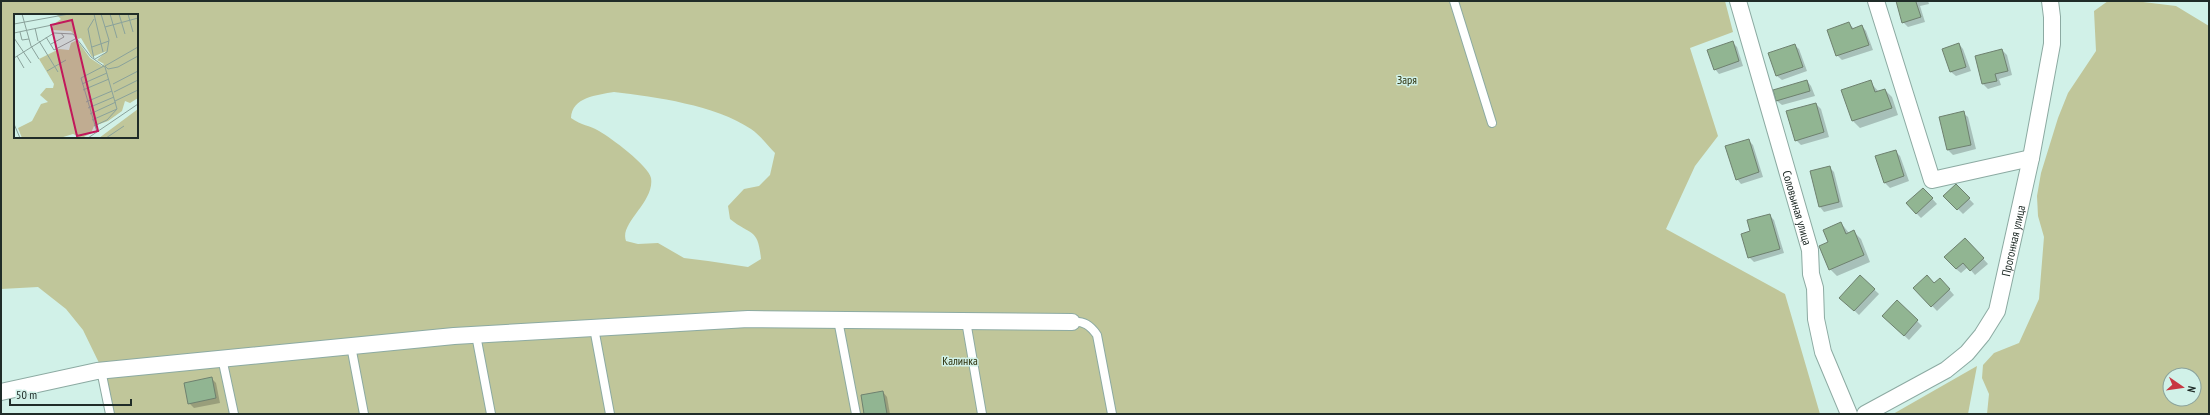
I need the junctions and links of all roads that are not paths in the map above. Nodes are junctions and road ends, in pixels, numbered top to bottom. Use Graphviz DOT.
graph roads {
  1 [pos="1454,1"];
  2 [pos="1738,1"];
  3 [pos="1876,1"];
  4 [pos="2050,1"];
  5 [pos="1492,123"];
  6 [pos="2031,158"];
  7 [pos="838,320"];
  8 [pos="966,321"];
  9 [pos="1072,322"];
  10 [pos="594,328"];
  11 [pos="476,335"];
  12 [pos="351,346"];
  13 [pos="222,358"];
  14 [pos="101,370"];
  15 [pos="1,392"];
  16 [pos="110,414"];
  17 [pos="234,414"];
  18 [pos="364,414"];
  19 [pos="491,414"];
  20 [pos="610,414"];
  21 [pos="856,414"];
  22 [pos="982,414"];
  23 [pos="1112,414"];
  24 [pos="1849,414"];
  25 [pos="1865,414"];
  1 -- 5 [label="lane"];
  2 -- 24 [label="street, Соловьиная улица"];
  3 -- 6 [label="street"];
  4 -- 6 [label="street, Прогонная улица"];
  6 -- 25 [label="street, Прогонная улица"];
  7 -- 8 [label="street"];
  7 -- 10 [label="street"];
  7 -- 21 [label="lane"];
  8 -- 9 [label="street"];
  8 -- 22 [label="lane"];
  9 -- 23 [label="lane"];
  10 -- 11 [label="street"];
  10 -- 20 [label="lane"];
  11 -- 12 [label="street"];
  11 -- 19 [label="lane"];
  12 -- 13 [label="street"];
  12 -- 18 [label="lane"];
  13 -- 14 [label="street"];
  13 -- 17 [label="lane"];
  14 -- 15 [label="street"];
  14 -- 16 [label="lane"];
}
